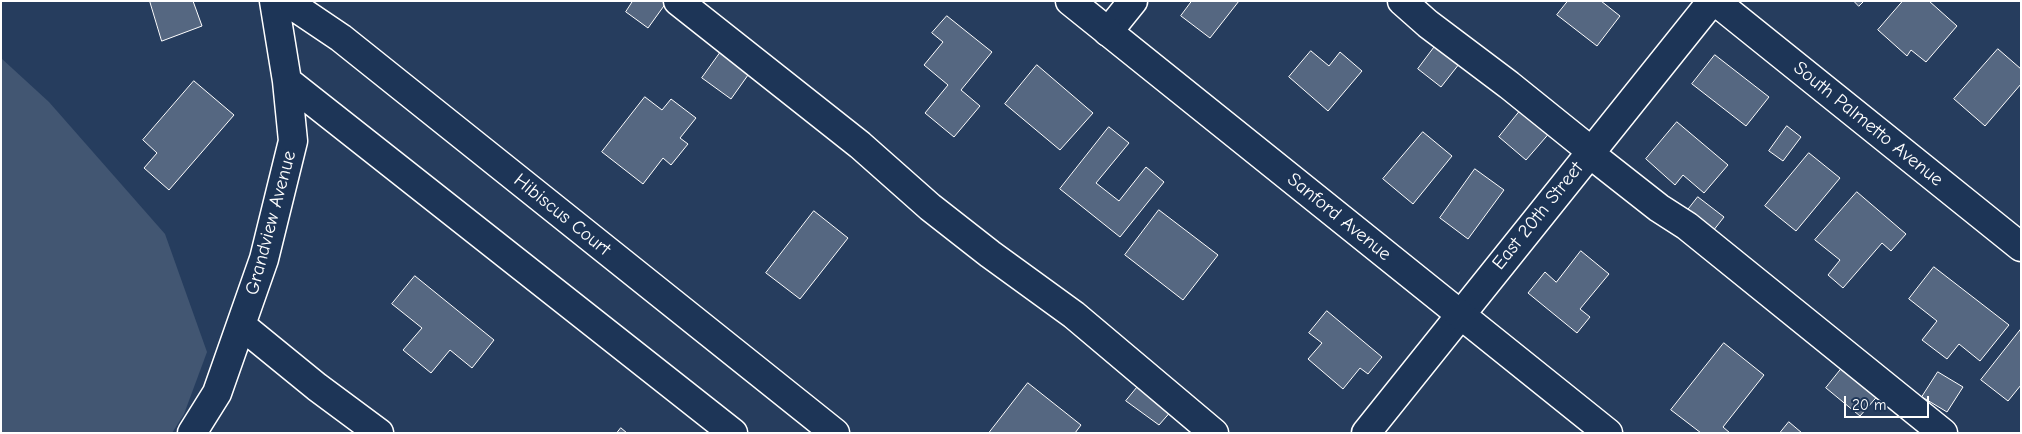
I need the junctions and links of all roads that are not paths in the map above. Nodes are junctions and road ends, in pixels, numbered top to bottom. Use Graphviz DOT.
graph roads {
  1 [pos="274,1"];
  2 [pos="286,1"];
  3 [pos="678,1"];
  4 [pos="1070,1"];
  5 [pos="1133,1"];
  6 [pos="1402,1"];
  7 [pos="1714,1"];
  8 [pos="1108,32"];
  9 [pos="287,81"];
  10 [pos="1590,152"];
  11 [pos="2021,247"];
  12 [pos="1460,314"];
  13 [pos="241,325"];
  14 [pos="192,433"];
  15 [pos="379,433"];
  16 [pos="733,433"];
  17 [pos="835,433"];
  18 [pos="1214,433"];
  19 [pos="1366,433"];
  20 [pos="1608,433"];
  21 [pos="1943,433"];
  1 -- 9 [label="street, Grandview Avenue"];
  2 -- 17 [label="street, Hibiscus Court"];
  3 -- 18 [label="street"];
  4 -- 8 [label="street, Sanford Avenue"];
  5 -- 8 [label="street"];
  6 -- 10 [label="street"];
  7 -- 10 [label="street, East 20th Street"];
  7 -- 11 [label="street, South Palmetto Avenue"];
  8 -- 12 [label="street, Sanford Avenue"];
  9 -- 13 [label="street, Grandview Avenue"];
  9 -- 16 [label="street"];
  10 -- 12 [label="street, East 20th Street"];
  10 -- 21 [label="street"];
  12 -- 19 [label="street, East 20th Street"];
  12 -- 20 [label="street, Sanford Avenue"];
  13 -- 14 [label="street, Grandview Avenue"];
  13 -- 15 [label="street"];
}
